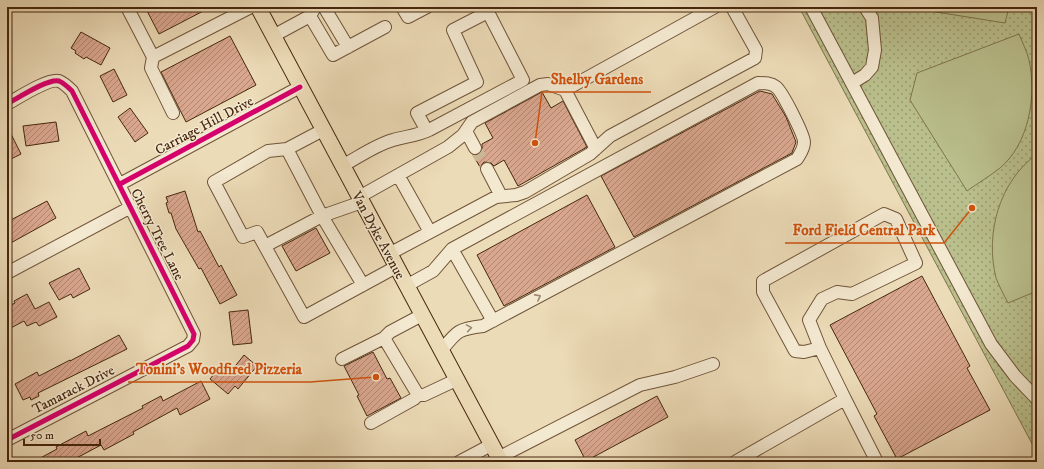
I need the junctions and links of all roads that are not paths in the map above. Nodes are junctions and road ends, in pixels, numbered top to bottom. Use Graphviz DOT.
graph roads {
  1 [pos="127,7"];
  2 [pos="251,7"];
  3 [pos="258,7"];
  4 [pos="324,7"];
  5 [pos="402,7"];
  6 [pos="427,7"];
  7 [pos="715,7"];
  8 [pos="732,7"];
  9 [pos="811,7"];
  10 [pos="865,7"];
  11 [pos="313,12"];
  12 [pos="385,27"];
  13 [pos="273,36"];
  14 [pos="348,47"];
  15 [pos="153,57"];
  16 [pos="852,83"];
  17 [pos="300,87"];
  18 [pos="565,90"];
  19 [pos="7,104"];
  20 [pos="173,113"];
  21 [pos="324,130"];
  22 [pos="426,131"];
  23 [pos="466,131"];
  24 [pos="475,148"];
  25 [pos="287,149"];
  26 [pos="596,149"];
  27 [pos="342,166"];
  28 [pos="487,170"];
  29 [pos="398,175"];
  30 [pos="120,184"];
  31 [pos="501,196"];
  32 [pos="360,199"];
  33 [pos="131,207"];
  34 [pos="322,216"];
  35 [pos="430,232"];
  36 [pos="265,246"];
  37 [pos="452,248"];
  38 [pos="393,261"];
  39 [pos="7,273"];
  40 [pos="363,285"];
  41 [pos="406,286"];
  42 [pos="422,315"];
  43 [pos="493,321"];
  44 [pos="384,338"];
  45 [pos="193,340"];
  46 [pos="820,348"];
  47 [pos="441,351"];
  48 [pos="342,359"];
  49 [pos="713,364"];
  50 [pos="456,380"];
  51 [pos="418,395"];
  52 [pos="845,399"];
  53 [pos="1037,399"];
  54 [pos="371,423"];
  55 [pos="7,440"];
  56 [pos="491,445"];
  57 [pos="500,460"];
  58 [pos="459,462"];
  59 [pos="735,462"];
  60 [pos="877,462"];
  1 -- 15 [label="street"];
  2 -- 15 [label="street"];
  3 -- 13 [label="main road, Van Dyke Avenue"];
  4 -- 14 [label="street"];
  5 -- 6 [label="street"];
  7 -- 18 [label="street"];
  8 -- 26 [label="street"];
  9 -- 16 [label="street"];
  10 -- 16 [label="street"];
  11 -- 13 [label="street"];
  11 -- 14 [label="street"];
  12 -- 14 [label="street"];
  13 -- 17 [label="main road, Van Dyke Avenue"];
  15 -- 20 [label="street"];
  16 -- 53 [label="street"];
  17 -- 21 [label="main road, Van Dyke Avenue"];
  17 -- 30 [label="street, Carriage Hill Drive"];
  18 -- 23 [label="street"];
  18 -- 26 [label="street"];
  19 -- 30 [label="street, Cherry Tree Lane"];
  21 -- 25 [label="street"];
  21 -- 27 [label="main road, Van Dyke Avenue"];
  22 -- 22 [label="street"];
  22 -- 27 [label="street"];
  23 -- 24 [label="street"];
  23 -- 29 [label="street"];
  25 -- 34 [label="street"];
  25 -- 36 [label="street"];
  26 -- 31 [label="street"];
  27 -- 32 [label="main road, Van Dyke Avenue"];
  28 -- 31 [label="street"];
  29 -- 32 [label="street"];
  29 -- 35 [label="street"];
  30 -- 33 [label="street, Cherry Tree Lane"];
  31 -- 35 [label="street"];
  32 -- 34 [label="street"];
  32 -- 38 [label="main road, Van Dyke Avenue"];
  33 -- 39 [label="street"];
  33 -- 45 [label="street, Cherry Tree Lane"];
  34 -- 36 [label="street"];
  34 -- 40 [label="street"];
  35 -- 38 [label="street"];
  36 -- 40 [label="street"];
  37 -- 41 [label="street"];
  37 -- 43 [label="street"];
  43 -- 37 [label="street, one-way"];
  38 -- 40 [label="street"];
  38 -- 41 [label="main road, Van Dyke Avenue"];
  41 -- 42 [label="main road, Van Dyke Avenue"];
  42 -- 44 [label="street"];
  42 -- 47 [label="main road, Van Dyke Avenue"];
  47 -- 43 [label="street, one-way"];
  44 -- 48 [label="street"];
  44 -- 51 [label="street"];
  45 -- 55 [label="street, Tamarack Drive"];
  46 -- 46 [label="street"];
  46 -- 52 [label="street"];
  47 -- 50 [label="main road, Van Dyke Avenue"];
  49 -- 57 [label="street"];
  50 -- 51 [label="street"];
  50 -- 56 [label="main road, Van Dyke Avenue"];
  51 -- 54 [label="street"];
  52 -- 59 [label="street"];
  52 -- 60 [label="street"];
  56 -- 57 [label="main road, Van Dyke Avenue"];
  56 -- 58 [label="street"];
}
